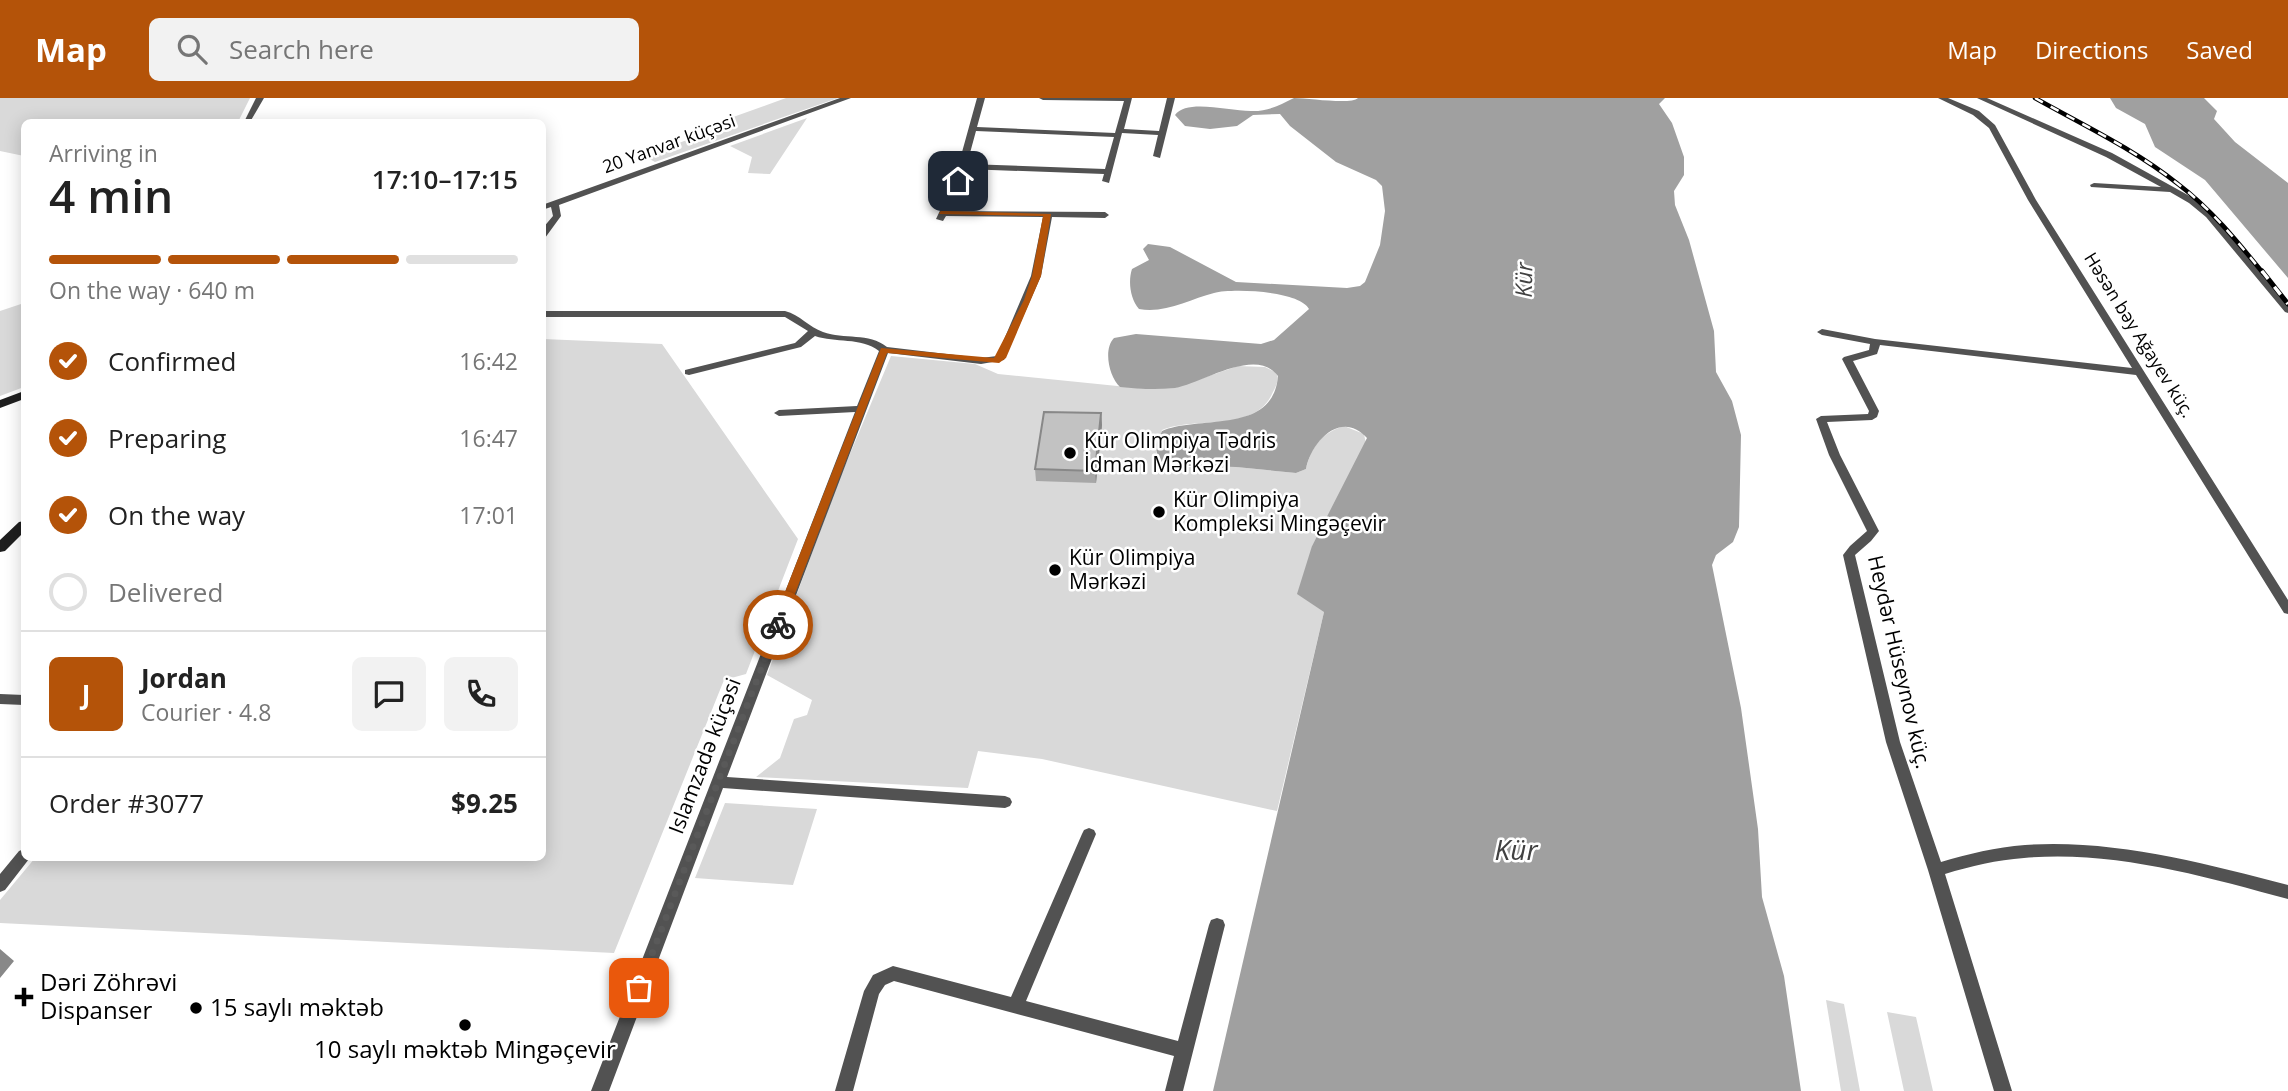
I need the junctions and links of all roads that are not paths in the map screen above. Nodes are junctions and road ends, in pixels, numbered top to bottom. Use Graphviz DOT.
graph roads {
  1 [pos="260,98"];
  2 [pos="847,98"];
  3 [pos="981,98"];
  4 [pos="1043,98"];
  5 [pos="1128,98"];
  6 [pos="1171,98"];
  7 [pos="1942,98"];
  8 [pos="1981,98"];
  9 [pos="249,119"];
  10 [pos="973,129"];
  11 [pos="1118,133"];
  12 [pos="1163,133"];
  13 [pos="1157,156"];
  14 [pos="962,166"];
  15 [pos="2094,185"];
  16 [pos="2173,190"];
  17 [pos="555,204"];
  18 [pos="546,207"];
  19 [pos="1048,214"];
  20 [pos="1105,215"];
  21 [pos="546,230"];
  22 [pos="2288,310"];
  23 [pos="546,314"];
  24 [pos="813,332"];
  25 [pos="1822,332"];
  26 [pos="1875,342"];
  27 [pos="884,350"];
  28 [pos="689,372"];
  29 [pos="2139,372"];
  30 [pos="21,396"];
  31 [pos="0,404"];
  32 [pos="860,409"];
  33 [pos="779,412"];
  34 [pos="21,528"];
  35 [pos="0,548"];
  36 [pos="2274,588"];
  37 [pos="2288,591"];
  38 [pos="2288,610"];
  39 [pos="0,699"];
  40 [pos="21,700"];
  41 [pos="718,782"];
  42 [pos="1005,802"];
  43 [pos="1089,835"];
  44 [pos="21,859"];
  45 [pos="1936,870"];
  46 [pos="0,885"];
  47 [pos="2288,892"];
  48 [pos="1217,925"];
  49 [pos="1016,1005"];
  50 [pos="1184,1051"];
  51 [pos="600,1091"];
  52 [pos="844,1091"];
  53 [pos="1174,1091"];
  54 [pos="2003,1091"];
  1 -- 9 [label="street"];
  2 -- 17 [label="street, 20 Yanvar küçəsi"];
  3 -- 10 [label="street"];
  4 -- 5 [label="street"];
  5 -- 11 [label="street"];
  6 -- 12 [label="street"];
  7 -- 29 [label="street, Həsən bəy Ağayev küç."];
  8 -- 16 [label="street"];
  10 -- 11 [label="street"];
  10 -- 14 [label="street"];
  11 -- 12 [label="street"];
  11 -- 14 [label="street"];
  12 -- 13 [label="street"];
  14 -- 19 [label="street"];
  15 -- 16 [label="street"];
  16 -- 22 [label="street"];
  17 -- 18 [label="street, 20 Yanvar küçəsi"];
  17 -- 21 [label="street"];
  19 -- 20 [label="street"];
  19 -- 27 [label="street"];
  23 -- 24 [label="street"];
  24 -- 27 [label="street"];
  24 -- 28 [label="street"];
  25 -- 26 [label="street"];
  26 -- 29 [label="street"];
  26 -- 45 [label="street, Heydər Hüseynov küç."];
  27 -- 32 [label="street, Islamzadə küçəsi"];
  29 -- 36 [label="street, Həsən bəy Ağayev küç."];
  30 -- 31 [label="main road"];
  32 -- 33 [label="street"];
  32 -- 41 [label="street, Islamzadə küçəsi"];
  34 -- 35 [label="main road"];
  36 -- 37 [label="street"];
  36 -- 38 [label="street, Həsən bəy Ağayev küç."];
  39 -- 40 [label="street"];
  41 -- 42 [label="street"];
  41 -- 51 [label="street, Islamzadə küçəsi"];
  43 -- 49 [label="street"];
  44 -- 46 [label="street"];
  45 -- 47 [label="street"];
  45 -- 54 [label="street, Heydər Hüseynov küç."];
  48 -- 50 [label="street"];
  49 -- 50 [label="street"];
  49 -- 52 [label="street"];
  50 -- 53 [label="street"];
}
